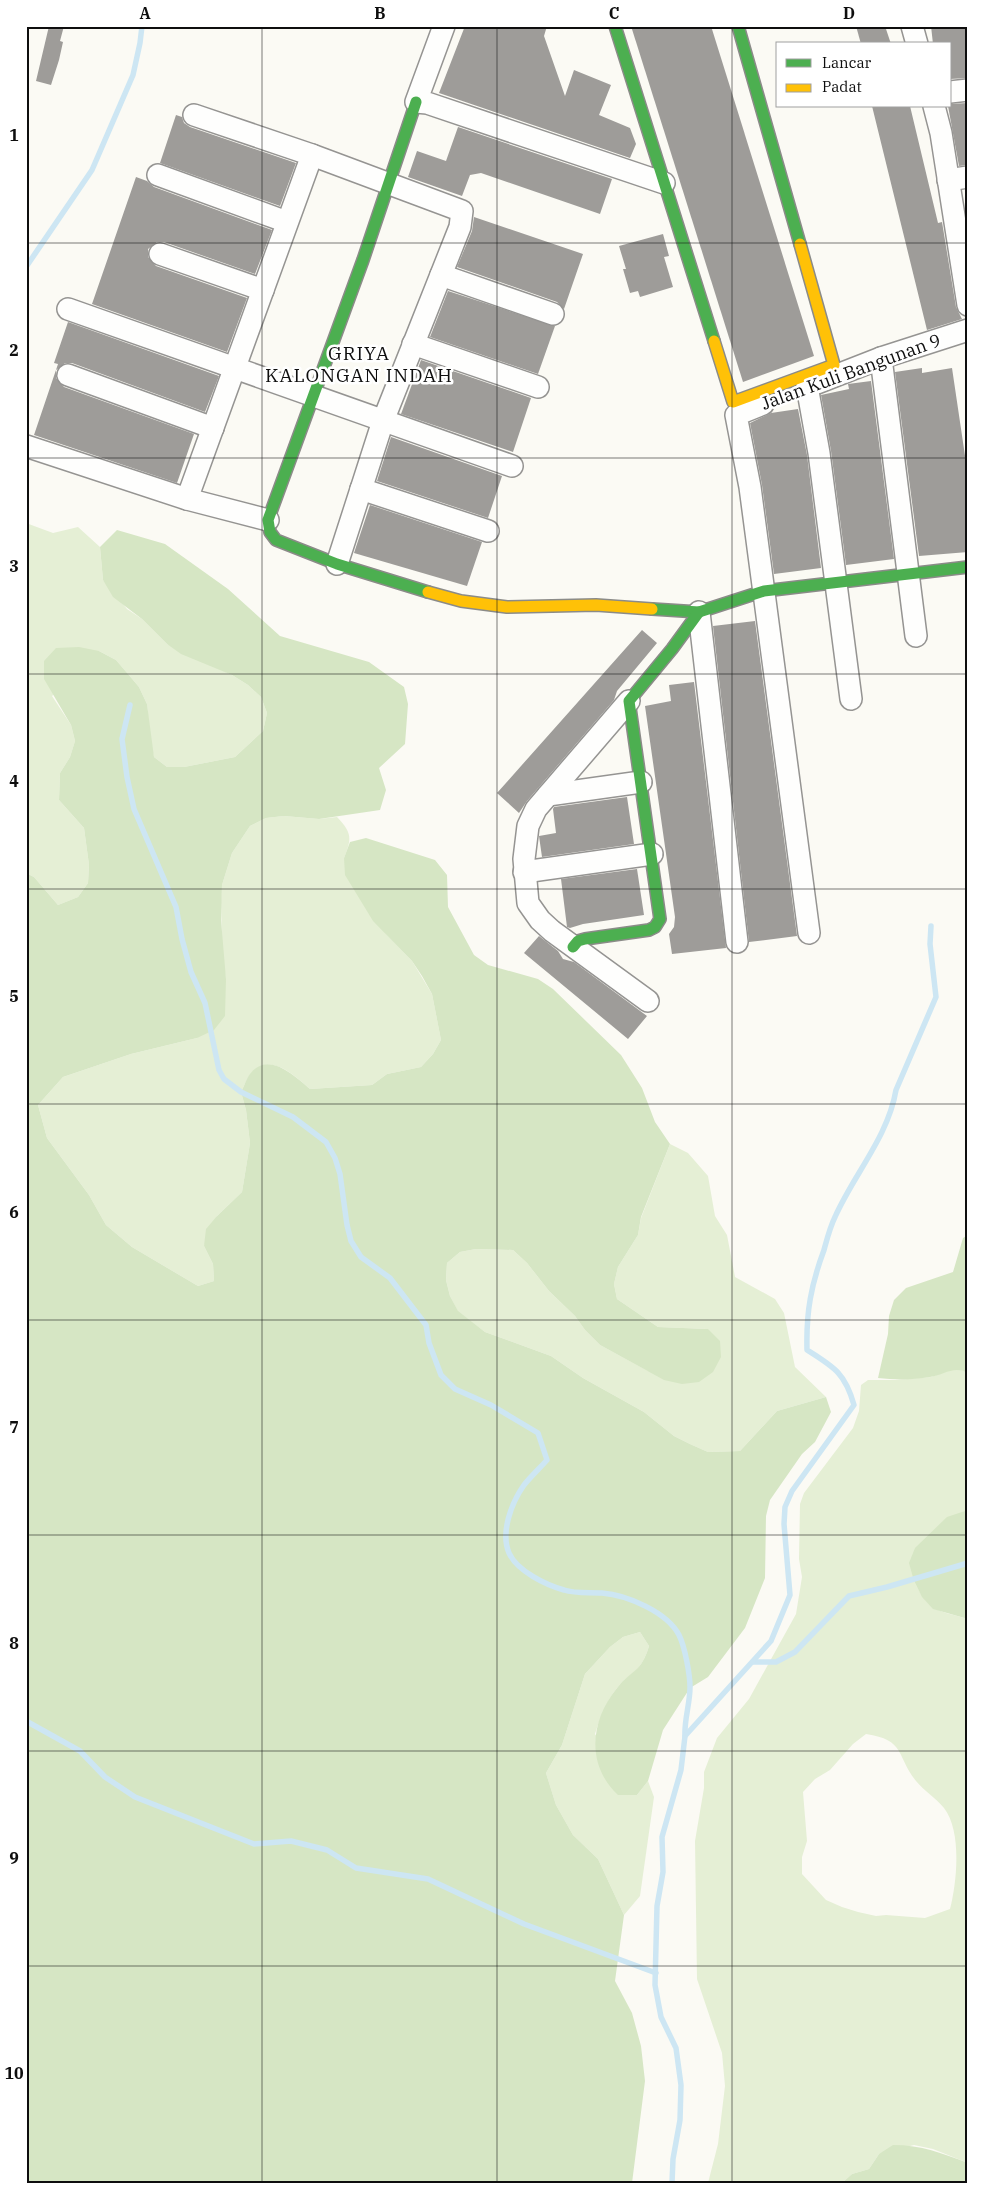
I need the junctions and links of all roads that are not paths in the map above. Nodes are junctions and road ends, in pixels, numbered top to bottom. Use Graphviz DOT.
graph roads {
  1 [pos="444,26"];
  2 [pos="615,26"];
  3 [pos="738,26"];
  4 [pos="912,26"];
  5 [pos="916,42"];
  6 [pos="968,90"];
  7 [pos="952,92"];
  8 [pos="416,102"];
  9 [pos="935,108"];
  10 [pos="194,115"];
  11 [pos="312,155"];
  12 [pos="158,175"];
  13 [pos="958,179"];
  14 [pos="664,183"];
  15 [pos="390,184"];
  16 [pos="287,222"];
  17 [pos="160,254"];
  18 [pos="964,262"];
  19 [pos="440,274"];
  20 [pos="263,290"];
  21 [pos="968,305"];
  22 [pos="68,309"];
  23 [pos="554,314"];
  24 [pos="968,330"];
  25 [pos="414,344"];
  26 [pos="881,358"];
  27 [pos="235,369"];
  28 [pos="68,375"];
  29 [pos="807,386"];
  30 [pos="538,387"];
  31 [pos="312,395"];
  32 [pos="383,421"];
  33 [pos="213,428"];
  34 [pos="26,446"];
  35 [pos="512,466"];
  36 [pos="361,489"];
  37 [pos="187,499"];
  38 [pos="268,520"];
  39 [pos="488,531"];
  40 [pos="337,564"];
  41 [pos="968,567"];
  42 [pos="908,573"];
  43 [pos="836,581"];
  44 [pos="764,591"];
  45 [pos="699,612"];
  46 [pos="916,636"];
  47 [pos="850,699"];
  48 [pos="629,701"];
  49 [pos="641,782"];
  50 [pos="548,795"];
  51 [pos="652,854"];
  52 [pos="524,872"];
  53 [pos="809,933"];
  54 [pos="737,942"];
  55 [pos="573,947"];
  56 [pos="648,1001"];
  1 -- 8 [label="street"];
  2 -- 14 [label="street"];
  3 -- 14 [label="street"];
  4 -- 5 [label="street"];
  6 -- 7 [label="street"];
  8 -- 14 [label="street"];
  8 -- 15 [label="street"];
  9 -- 13 [label="street"];
  10 -- 11 [label="street"];
  11 -- 15 [label="street"];
  11 -- 16 [label="street"];
  12 -- 16 [label="street"];
  13 -- 18 [label="street"];
  15 -- 19 [label="street"];
  15 -- 31 [label="street"];
  16 -- 20 [label="street"];
  17 -- 20 [label="street"];
  18 -- 21 [label="street"];
  19 -- 23 [label="street"];
  19 -- 25 [label="street"];
  20 -- 27 [label="street"];
  22 -- 27 [label="street"];
  24 -- 26 [label="street, Jalan Kuli Bangunan 9"];
  25 -- 30 [label="street"];
  25 -- 32 [label="street"];
  26 -- 29 [label="street, Jalan Kuli Bangunan 9"];
  26 -- 42 [label="street"];
  27 -- 31 [label="street"];
  27 -- 33 [label="street"];
  28 -- 33 [label="street"];
  29 -- 43 [label="street"];
  29 -- 44 [label="street, Jalan Kuli Bangunan 9"];
  31 -- 32 [label="street"];
  31 -- 38 [label="street"];
  32 -- 35 [label="street"];
  32 -- 36 [label="street"];
  33 -- 37 [label="street"];
  34 -- 37 [label="street"];
  36 -- 39 [label="street"];
  36 -- 40 [label="street"];
  37 -- 38 [label="street"];
  38 -- 40 [label="street"];
  40 -- 45 [label="street"];
  41 -- 42 [label="street"];
  42 -- 43 [label="street"];
  42 -- 46 [label="street"];
  43 -- 44 [label="street"];
  43 -- 47 [label="street"];
  44 -- 45 [label="street"];
  44 -- 53 [label="street"];
  45 -- 48 [label="street"];
  45 -- 54 [label="street"];
  48 -- 49 [label="street"];
  48 -- 50 [label="street"];
  49 -- 50 [label="street"];
  49 -- 51 [label="street"];
  50 -- 52 [label="street"];
  51 -- 52 [label="street"];
  51 -- 55 [label="street"];
  52 -- 55 [label="street"];
  55 -- 56 [label="street"];
}
